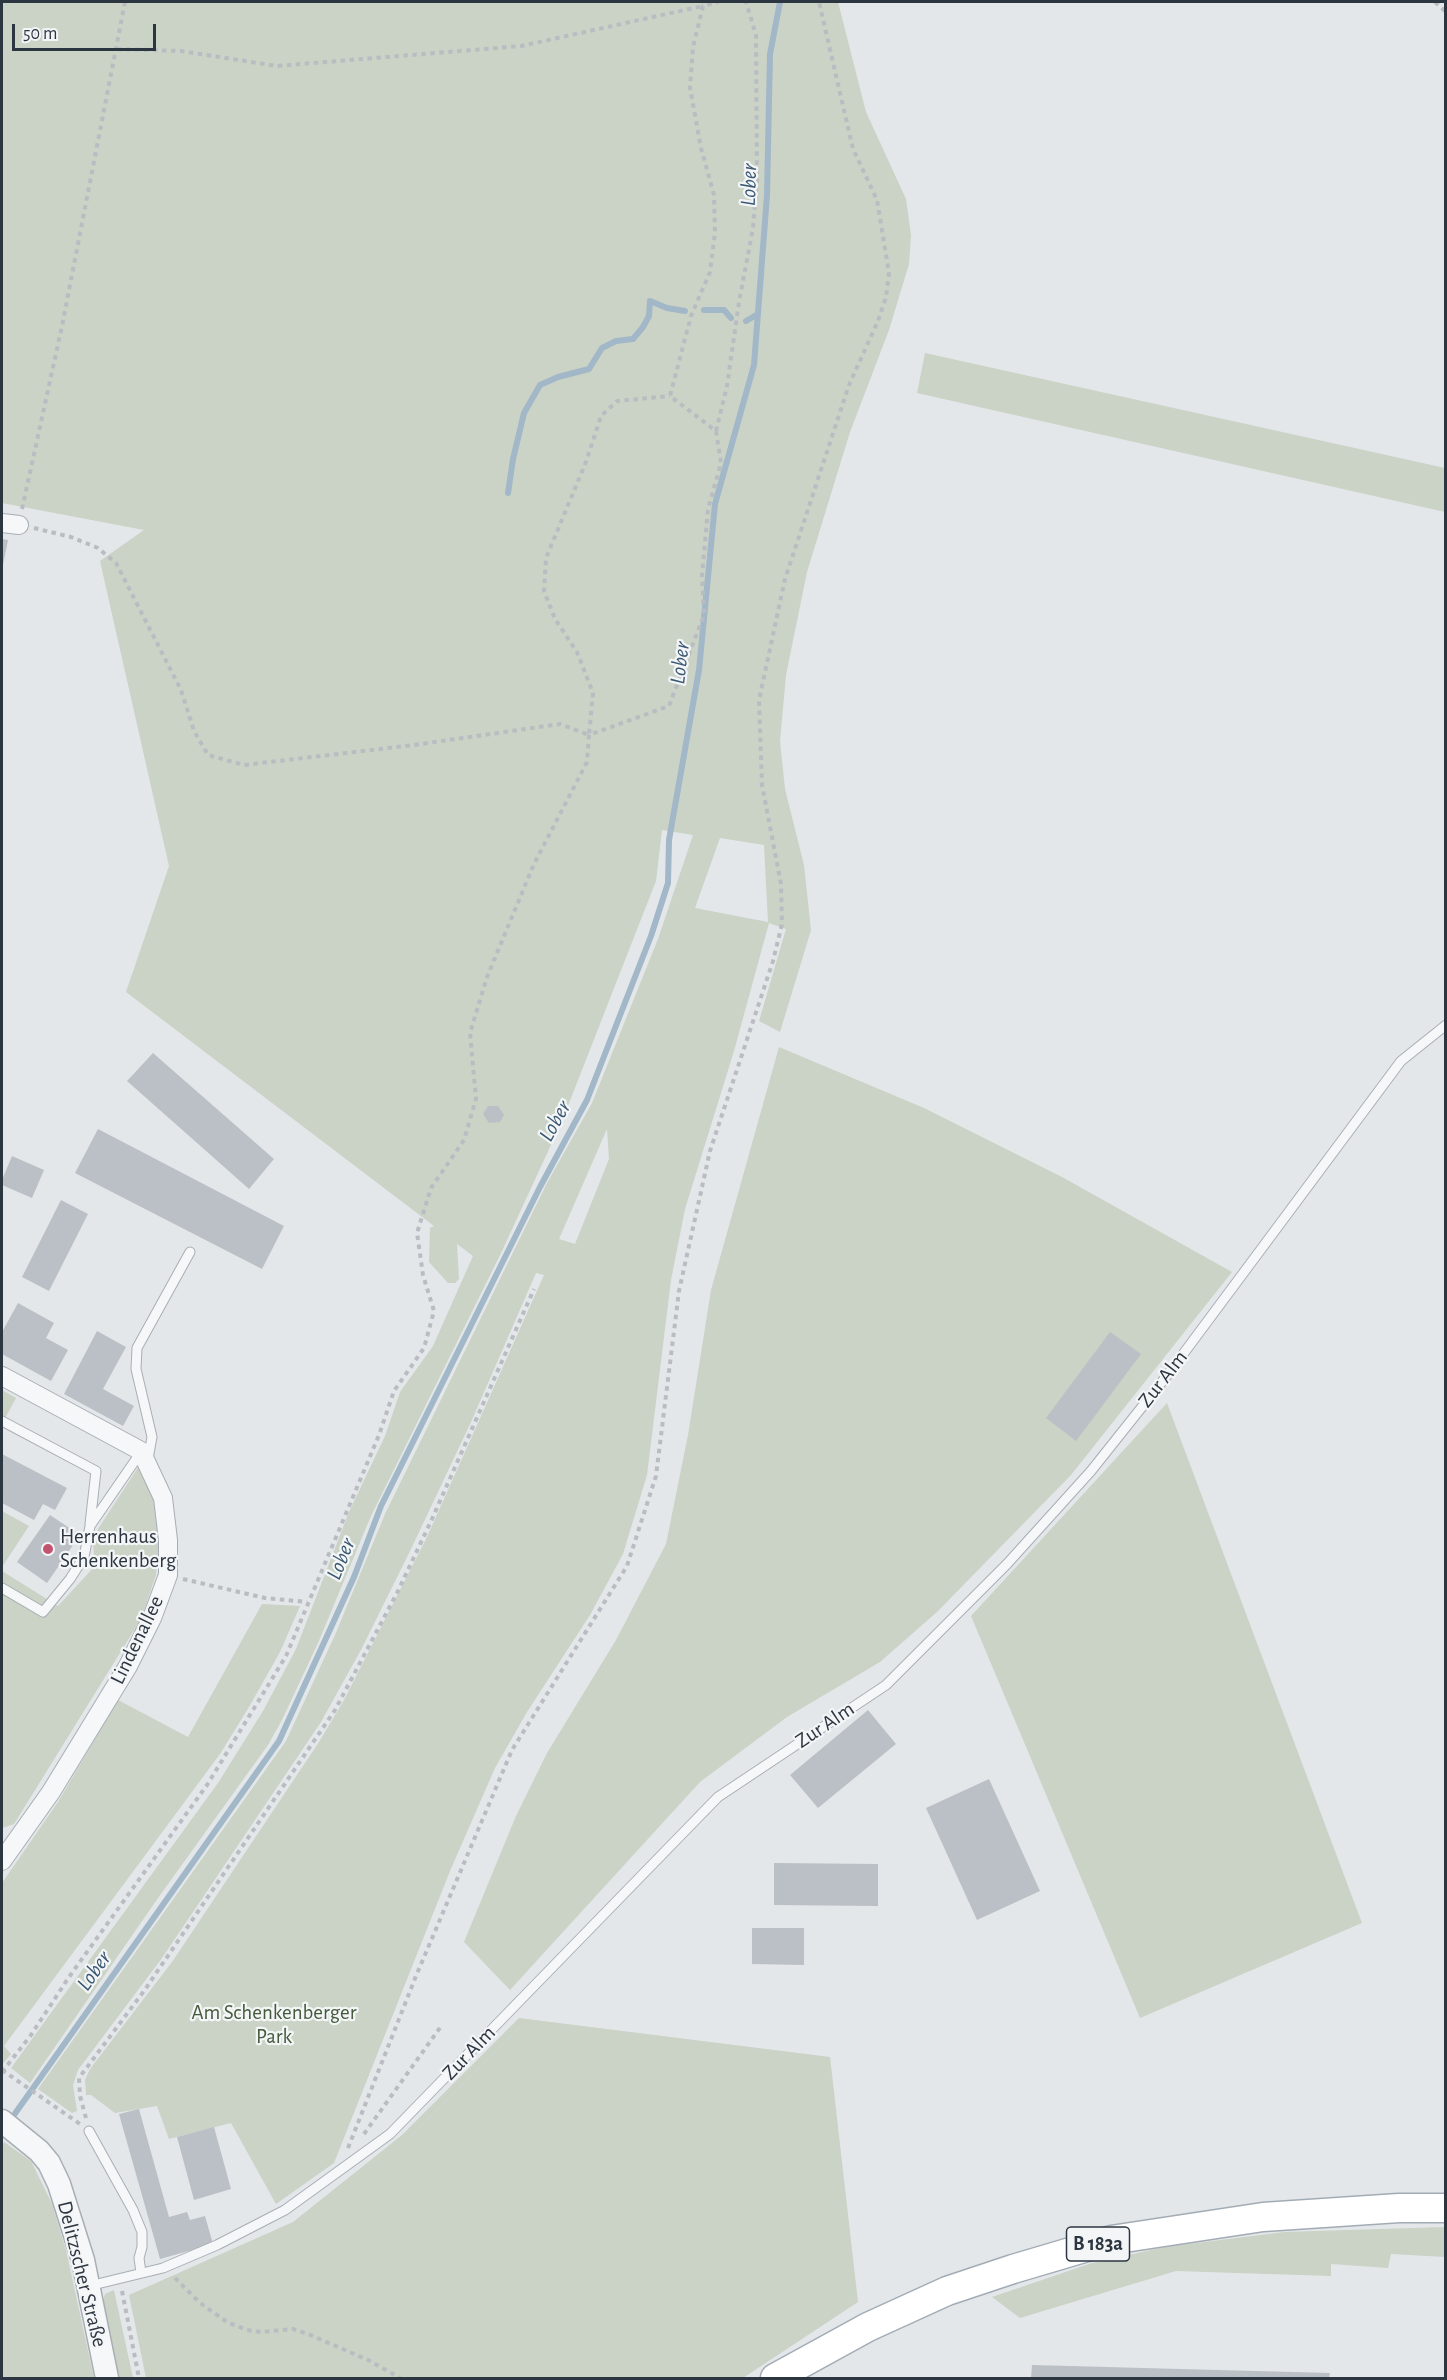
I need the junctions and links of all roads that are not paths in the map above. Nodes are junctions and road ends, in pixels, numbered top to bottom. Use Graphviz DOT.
graph roads {
  1 [pos="1446,1025"];
  2 [pos="190,1252"];
  3 [pos="2,1376"];
  4 [pos="2,1422"];
  5 [pos="144,1457"];
  6 [pos="90,1527"];
  7 [pos="2,1588"];
  8 [pos="3,1856"];
  9 [pos="2,2121"];
  10 [pos="89,2131"];
  11 [pos="1446,2208"];
  12 [pos="141,2273"];
  13 [pos="89,2286"];
  14 [pos="107,2379"];
  15 [pos="776,2379"];
  1 -- 12 [label="lane, Zur Alm"];
  2 -- 5 [label="lane"];
  3 -- 5 [label="street"];
  4 -- 6 [label="lane"];
  5 -- 6 [label="lane"];
  5 -- 8 [label="street, Lindenallee"];
  6 -- 7 [label="lane"];
  9 -- 13 [label="street, Delitzscher Straße"];
  10 -- 12 [label="lane"];
  11 -- 15 [label="main road, B 183a"];
  12 -- 13 [label="lane, Zur Alm"];
  13 -- 14 [label="street, Delitzscher Straße"];
}
